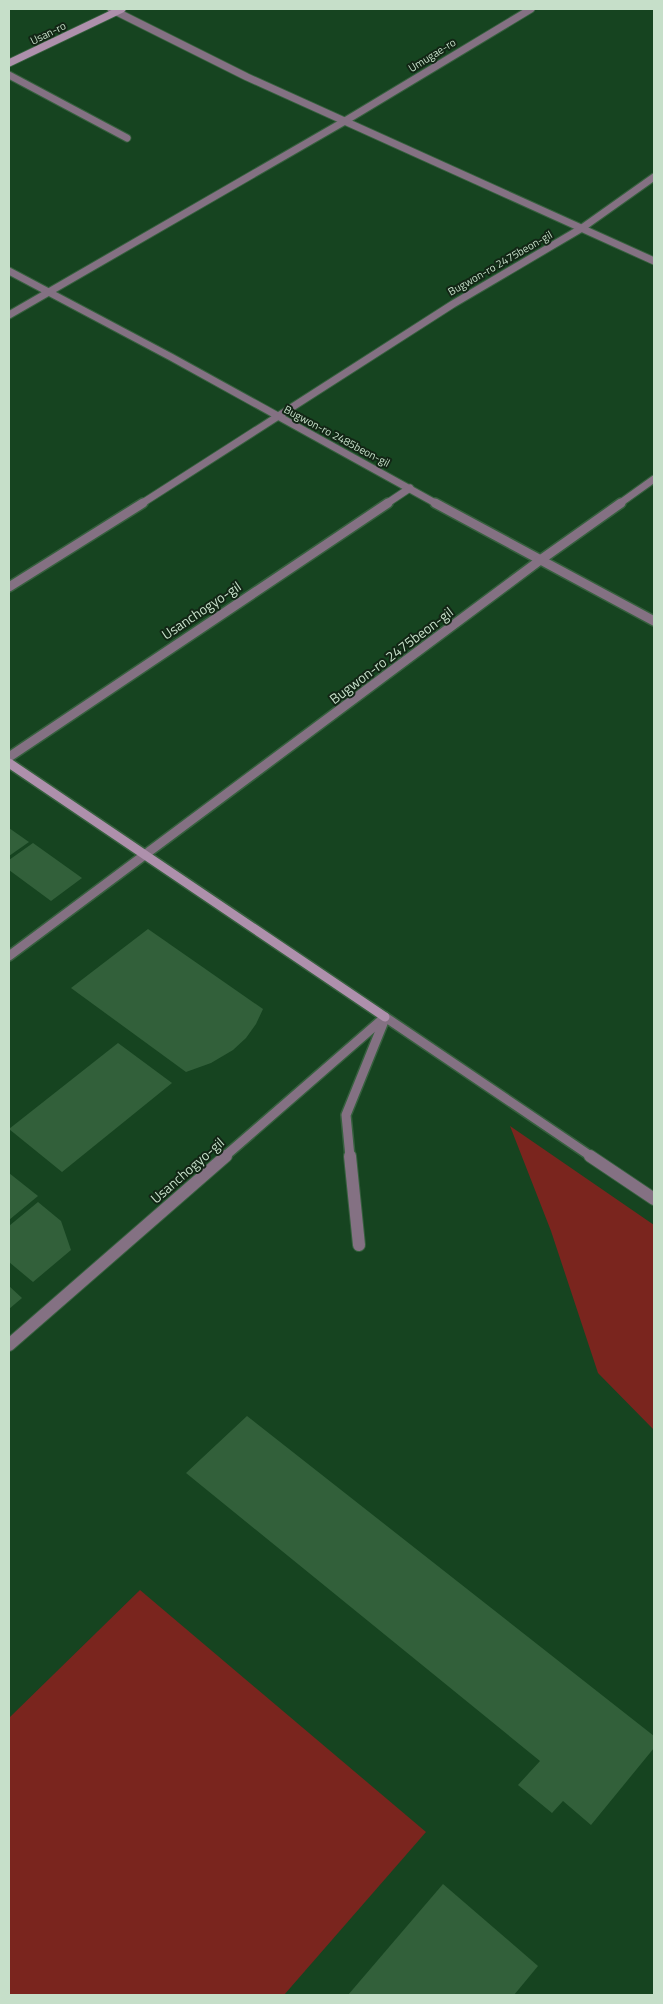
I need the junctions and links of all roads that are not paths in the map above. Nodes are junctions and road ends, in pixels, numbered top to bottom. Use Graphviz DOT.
graph roads {
  1 [pos="531,9"];
  2 [pos="116,10"];
  3 [pos="9,63"];
  4 [pos="9,75"];
  5 [pos="345,121"];
  6 [pos="127,138"];
  7 [pos="654,177"];
  8 [pos="582,228"];
  9 [pos="654,261"];
  10 [pos="9,271"];
  11 [pos="50,292"];
  12 [pos="9,315"];
  13 [pos="278,417"];
  14 [pos="654,479"];
  15 [pos="410,488"];
  16 [pos="539,561"];
  17 [pos="9,586"];
  18 [pos="654,621"];
  19 [pos="9,757"];
  20 [pos="9,763"];
  21 [pos="145,855"];
  22 [pos="9,956"];
  23 [pos="385,1017"];
  24 [pos="654,1199"];
  25 [pos="359,1245"];
  26 [pos="9,1345"];
  1 -- 5 [label="street, Umugae-ro"];
  2 -- 3 [label="street, Usan-ro"];
  2 -- 5 [label="street, Bugwon-ro 2475beon-gil"];
  4 -- 6 [label="street"];
  5 -- 8 [label="street, Bugwon-ro 2475beon-gil"];
  5 -- 11 [label="street"];
  7 -- 8 [label="street"];
  8 -- 9 [label="street, Bugwon-ro 2475beon-gil"];
  8 -- 13 [label="street, Bugwon-ro 2475beon-gil"];
  10 -- 11 [label="street, Bugwon-ro 2485beon-gil"];
  11 -- 12 [label="street"];
  11 -- 13 [label="street, Bugwon-ro 2485beon-gil"];
  13 -- 15 [label="street, Bugwon-ro 2485beon-gil"];
  13 -- 17 [label="street"];
  14 -- 16 [label="street, Bugwon-ro 2475beon-gil"];
  15 -- 16 [label="street, Bugwon-ro 2485beon-gil"];
  15 -- 19 [label="street, Usanchogyo-gil"];
  16 -- 18 [label="street, Bugwon-ro 2485beon-gil"];
  16 -- 21 [label="street, Bugwon-ro 2475beon-gil"];
  20 -- 21 [label="street"];
  21 -- 22 [label="street"];
  21 -- 23 [label="street"];
  23 -- 24 [label="street"];
  23 -- 25 [label="street"];
  23 -- 26 [label="street, Usanchogyo-gil"];
}
